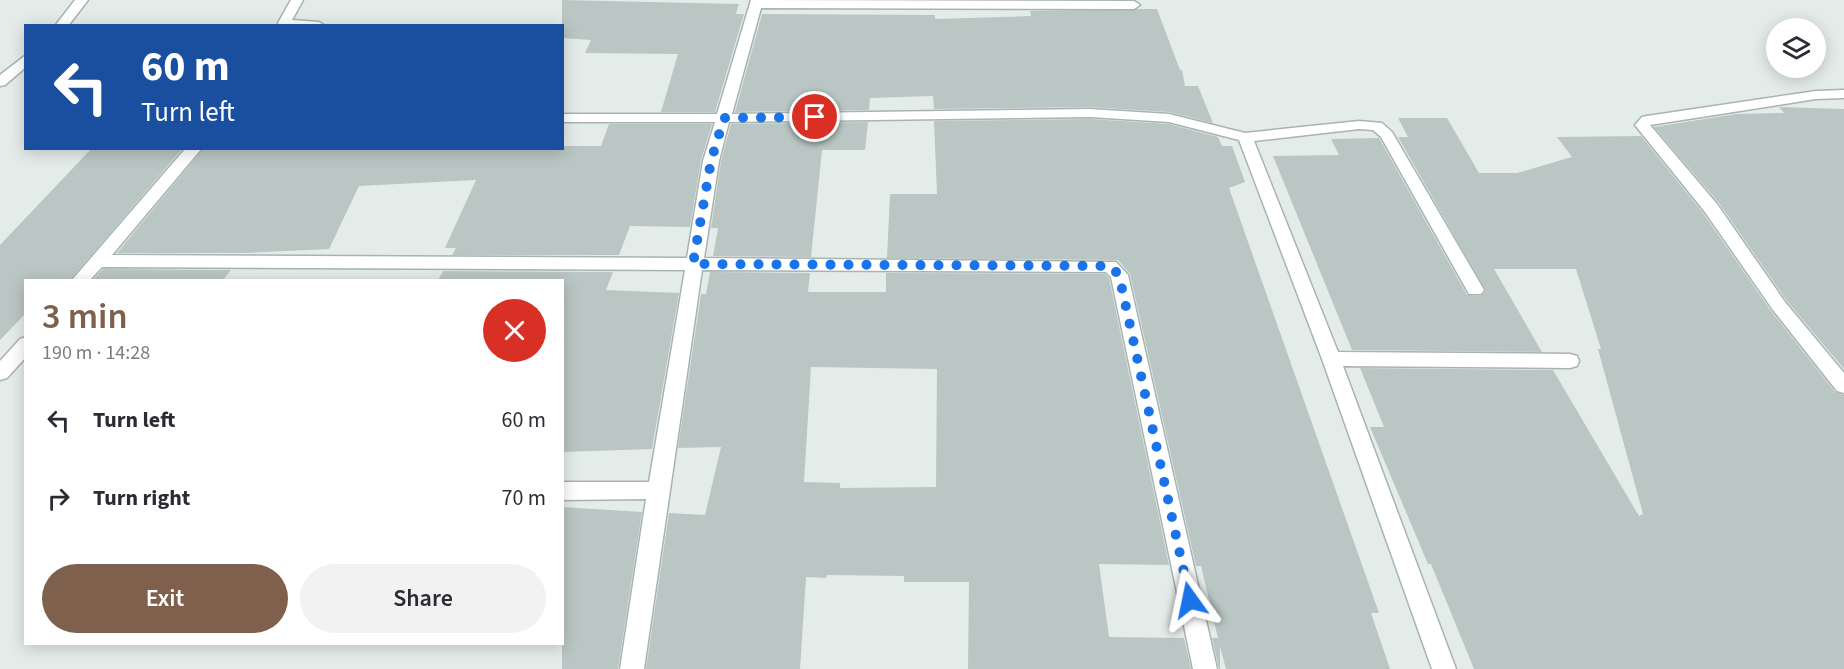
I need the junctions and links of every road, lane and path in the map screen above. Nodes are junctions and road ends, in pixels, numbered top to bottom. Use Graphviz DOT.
graph roads {
  1 [pos="82,0"];
  2 [pos="297,0"];
  3 [pos="756,2"];
  4 [pos="1134,5"];
  5 [pos="64,24"];
  6 [pos="296,24"];
  7 [pos="24,61"];
  8 [pos="0,82"];
  9 [pos="1844,94"];
  10 [pos="564,118"];
  11 [pos="724,118"];
  12 [pos="1245,137"];
  13 [pos="193,150"];
  14 [pos="98,261"];
  15 [pos="693,264"];
  16 [pos="82,279"];
  17 [pos="1475,290"];
  18 [pos="24,346"];
  19 [pos="1331,359"];
  20 [pos="1570,361"];
  21 [pos="0,373"];
  22 [pos="1844,386"];
  23 [pos="658,490"];
  24 [pos="564,491"];
  25 [pos="632,669"];
  26 [pos="1205,669"];
  27 [pos="1444,669"];
  1 -- 5 [label="street"];
  2 -- 6 [label="street"];
  3 -- 4 [label="street"];
  3 -- 11 [label="street"];
  7 -- 8 [label="street"];
  9 -- 22 [label="street"];
  10 -- 11 [label="street"];
  11 -- 12 [label="street"];
  11 -- 15 [label="street"];
  12 -- 17 [label="street"];
  12 -- 19 [label="street"];
  13 -- 14 [label="street"];
  14 -- 15 [label="street"];
  14 -- 16 [label="street"];
  15 -- 23 [label="street"];
  15 -- 26 [label="street"];
  18 -- 21 [label="street"];
  19 -- 20 [label="street"];
  19 -- 27 [label="street"];
  23 -- 24 [label="street"];
  23 -- 25 [label="street"];
}
